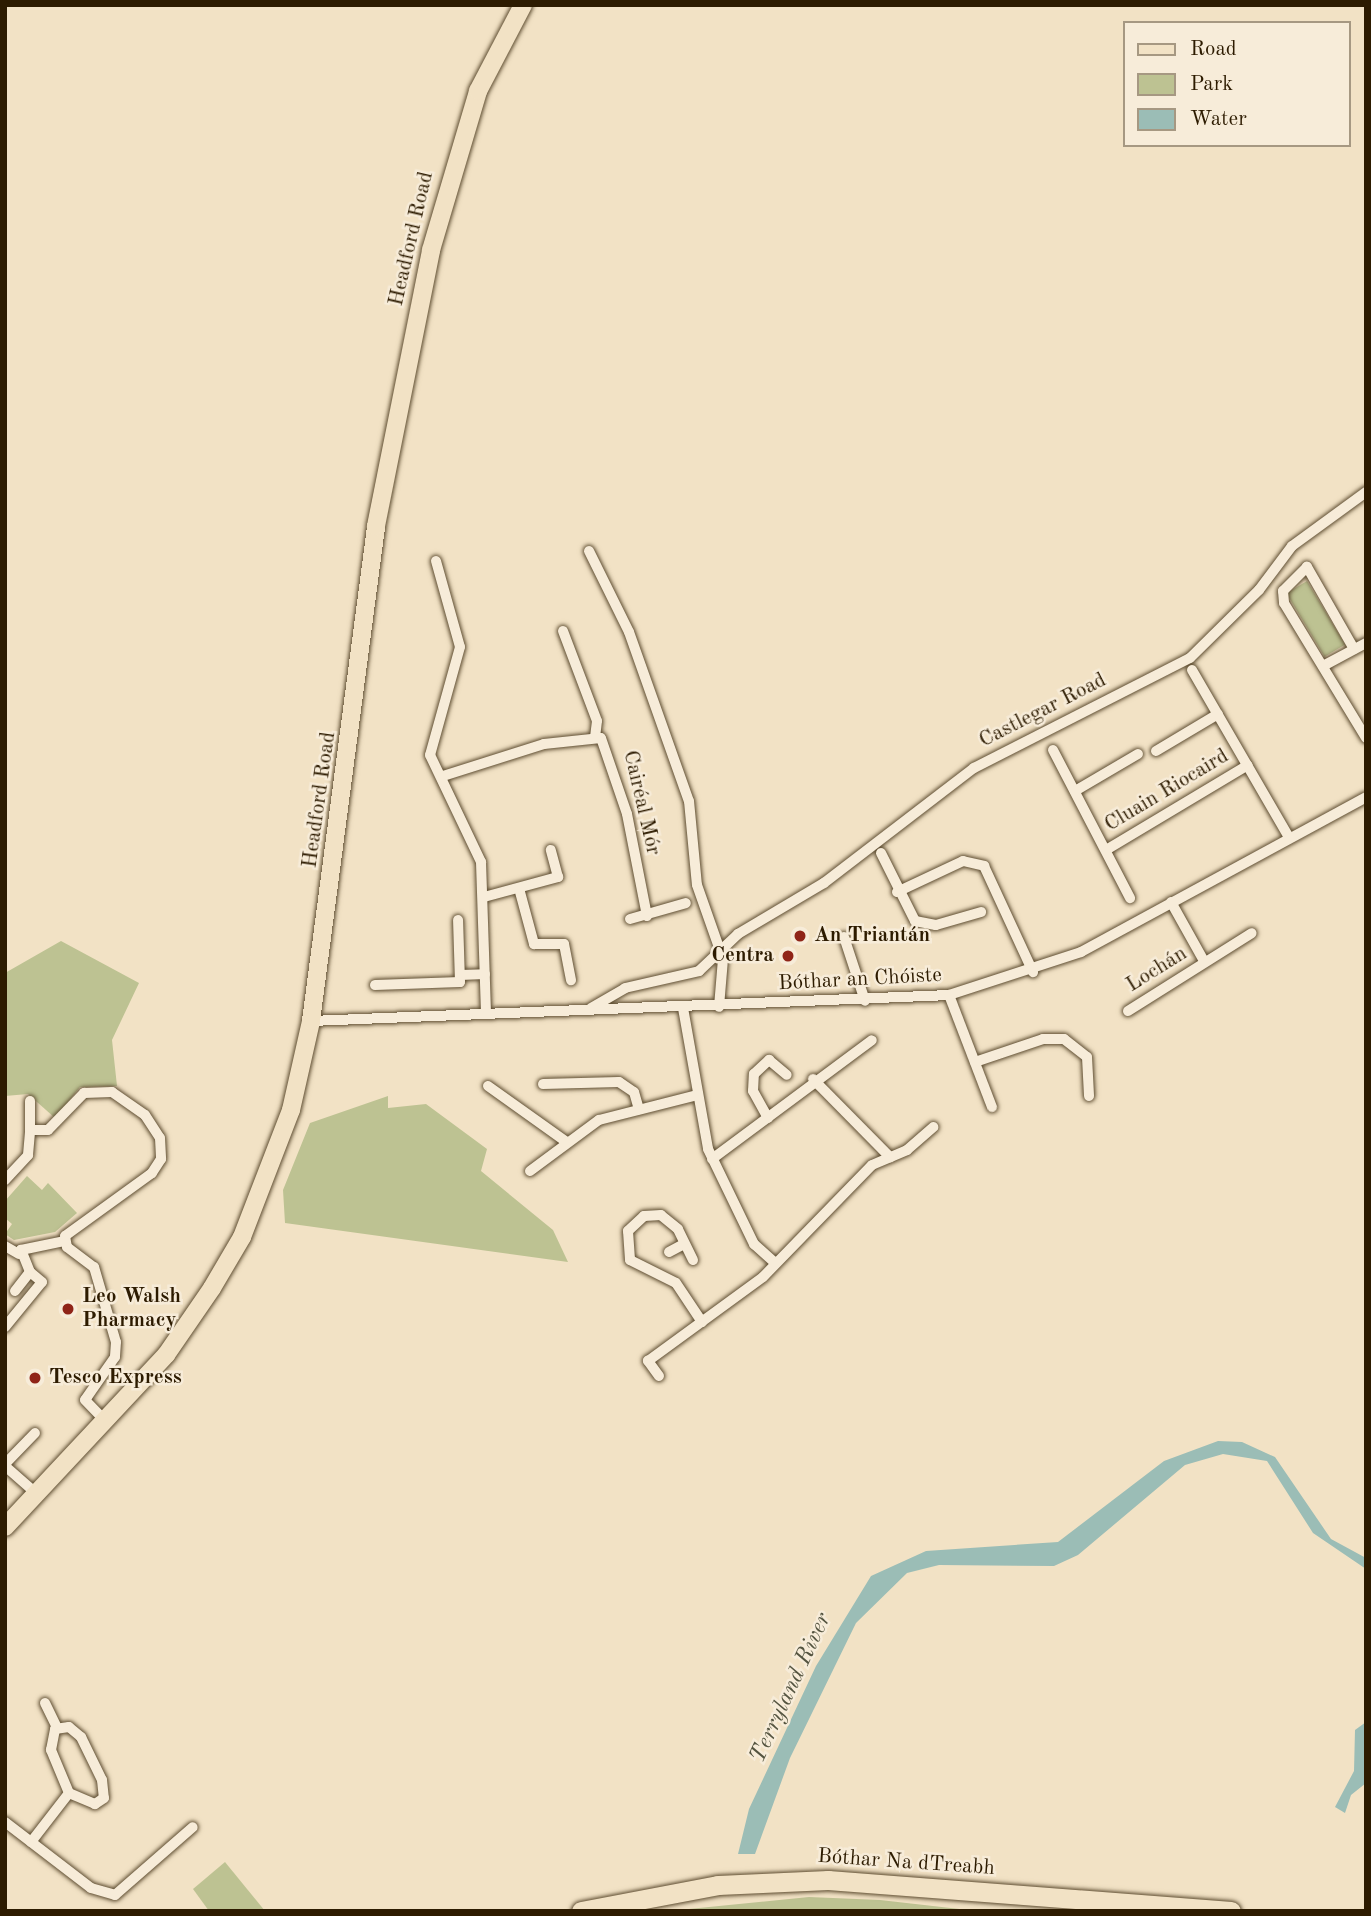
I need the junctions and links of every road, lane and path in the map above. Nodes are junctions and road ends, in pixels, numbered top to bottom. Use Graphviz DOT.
graph roads {
  1 [pos="523,5"];
  2 [pos="1366,492"];
  3 [pos="589,551"];
  4 [pos="436,561"];
  5 [pos="563,631"];
  6 [pos="1366,643"];
  7 [pos="1354,649"];
  8 [pos="1323,666"];
  9 [pos="1192,670"];
  10 [pos="1218,714"];
  11 [pos="596,737"];
  12 [pos="1366,738"];
  13 [pos="1053,750"];
  14 [pos="1156,751"];
  15 [pos="1138,754"];
  16 [pos="1248,765"];
  17 [pos="443,776"];
  18 [pos="1075,791"];
  19 [pos="1366,797"];
  20 [pos="1289,837"];
  21 [pos="551,850"];
  22 [pos="1106,850"];
  23 [pos="881,853"];
  24 [pos="520,892"];
  25 [pos="897,892"];
  26 [pos="484,897"];
  27 [pos="1130,898"];
  28 [pos="1171,902"];
  29 [pos="686,903"];
  30 [pos="981,912"];
  31 [pos="647,916"];
  32 [pos="630,919"];
  33 [pos="458,920"];
  34 [pos="1252,933"];
  35 [pos="844,937"];
  36 [pos="722,949"];
  37 [pos="1204,961"];
  38 [pos="1033,972"];
  39 [pos="485,974"];
  40 [pos="460,975"];
  41 [pos="571,980"];
  42 [pos="375,985"];
  43 [pos="950,995"];
  44 [pos="865,1001"];
  45 [pos="719,1007"];
  46 [pos="683,1008"];
  47 [pos="589,1009"];
  48 [pos="1128,1011"];
  49 [pos="486,1014"];
  50 [pos="311,1021"];
  51 [pos="872,1040"];
  52 [pos="975,1062"];
  53 [pos="787,1075"];
  54 [pos="813,1079"];
  55 [pos="543,1084"];
  56 [pos="488,1086"];
  57 [pos="694,1096"];
  58 [pos="1089,1097"];
  59 [pos="30,1101"];
  60 [pos="992,1107"];
  61 [pos="639,1109"];
  62 [pos="768,1118"];
  63 [pos="933,1127"];
  64 [pos="30,1130"];
  65 [pos="565,1141"];
  66 [pos="890,1157"];
  67 [pos="712,1158"];
  68 [pos="530,1171"];
  69 [pos="5,1180"];
  70 [pos="65,1241"];
  71 [pos="684,1244"];
  72 [pos="5,1246"];
  73 [pos="669,1252"];
  74 [pos="19,1254"];
  75 [pos="693,1260"];
  76 [pos="774,1262"];
  77 [pos="30,1272"];
  78 [pos="15,1291"];
  79 [pos="702,1322"];
  80 [pos="5,1327"];
  81 [pos="659,1376"];
  82 [pos="106,1422"];
  83 [pos="35,1433"];
  84 [pos="5,1465"];
  85 [pos="38,1495"];
  86 [pos="5,1527"];
  87 [pos="45,1703"];
  88 [pos="57,1728"];
  89 [pos="69,1793"];
  90 [pos="5,1822"];
  91 [pos="192,1827"];
  92 [pos="31,1842"];
  93 [pos="581,1911"];
  94 [pos="1231,1911"];
  1 -- 50 [label="main road, Headford Road"];
  2 -- 36 [label="street, Castlegar Road"];
  3 -- 36 [label="street"];
  4 -- 17 [label="street"];
  5 -- 11 [label="street"];
  6 -- 7 [label="street"];
  7 -- 8 [label="street"];
  7 -- 8 [label="street"];
  8 -- 12 [label="street"];
  9 -- 10 [label="street, Cluain Riocaird"];
  10 -- 14 [label="street, Cluain Riocaird"];
  10 -- 16 [label="street, Cluain Riocaird"];
  11 -- 17 [label="street, Cairéal Mór"];
  11 -- 31 [label="street, Cairéal Mór"];
  13 -- 18 [label="street, Cluain Riocaird"];
  15 -- 18 [label="street"];
  16 -- 20 [label="street, Cluain Riocaird"];
  16 -- 22 [label="street, Cluain Riocaird"];
  17 -- 26 [label="street"];
  18 -- 22 [label="street, Cluain Riocaird"];
  19 -- 20 [label="street, Bóthar an Chóiste"];
  20 -- 28 [label="street, Bóthar an Chóiste"];
  21 -- 24 [label="street"];
  22 -- 27 [label="street, Cluain Riocaird"];
  23 -- 25 [label="street"];
  24 -- 26 [label="street"];
  24 -- 41 [label="street"];
  25 -- 30 [label="street"];
  25 -- 38 [label="street"];
  26 -- 39 [label="street"];
  28 -- 37 [label="street, Lochán"];
  28 -- 38 [label="street, Bóthar an Chóiste"];
  29 -- 31 [label="street"];
  31 -- 32 [label="street"];
  33 -- 40 [label="street"];
  34 -- 37 [label="street, Lochán"];
  35 -- 44 [label="street"];
  36 -- 45 [label="street"];
  36 -- 47 [label="street, Castlegar Road"];
  37 -- 48 [label="street, Lochán"];
  38 -- 43 [label="street, Bóthar an Chóiste"];
  39 -- 40 [label="street"];
  39 -- 49 [label="street"];
  40 -- 42 [label="street"];
  43 -- 44 [label="street, Bóthar an Chóiste"];
  43 -- 52 [label="street"];
  44 -- 45 [label="street, Bóthar an Chóiste"];
  45 -- 46 [label="street, Bóthar an Chóiste"];
  46 -- 47 [label="street, Bóthar an Chóiste"];
  46 -- 57 [label="street"];
  47 -- 49 [label="street, Bóthar an Chóiste"];
  49 -- 50 [label="street, Bóthar an Chóiste"];
  50 -- 82 [label="main road, Headford Road"];
  51 -- 54 [label="street"];
  52 -- 58 [label="street"];
  52 -- 60 [label="street"];
  53 -- 62 [label="street"];
  54 -- 62 [label="street"];
  54 -- 66 [label="street"];
  55 -- 61 [label="street"];
  56 -- 65 [label="street"];
  57 -- 61 [label="street"];
  57 -- 67 [label="street"];
  59 -- 64 [label="street"];
  61 -- 65 [label="street"];
  62 -- 67 [label="street"];
  63 -- 66 [label="street"];
  64 -- 69 [label="street"];
  64 -- 70 [label="street"];
  65 -- 68 [label="street"];
  66 -- 76 [label="street"];
  67 -- 76 [label="street"];
  70 -- 74 [label="street"];
  70 -- 82 [label="street"];
  71 -- 73 [label="street"];
  71 -- 75 [label="street"];
  71 -- 79 [label="street"];
  72 -- 74 [label="street"];
  74 -- 77 [label="street"];
  76 -- 79 [label="street"];
  77 -- 78 [label="street"];
  77 -- 80 [label="street"];
  79 -- 81 [label="street"];
  82 -- 85 [label="main road, Headford Road"];
  83 -- 84 [label="street"];
  84 -- 85 [label="street"];
  85 -- 86 [label="main road, Headford Road"];
  87 -- 88 [label="street"];
  88 -- 89 [label="street"];
  88 -- 89 [label="street"];
  89 -- 92 [label="street"];
  90 -- 92 [label="street"];
  91 -- 92 [label="street"];
  93 -- 94 [label="highway, Bóthar Na dTreabh"];
}
